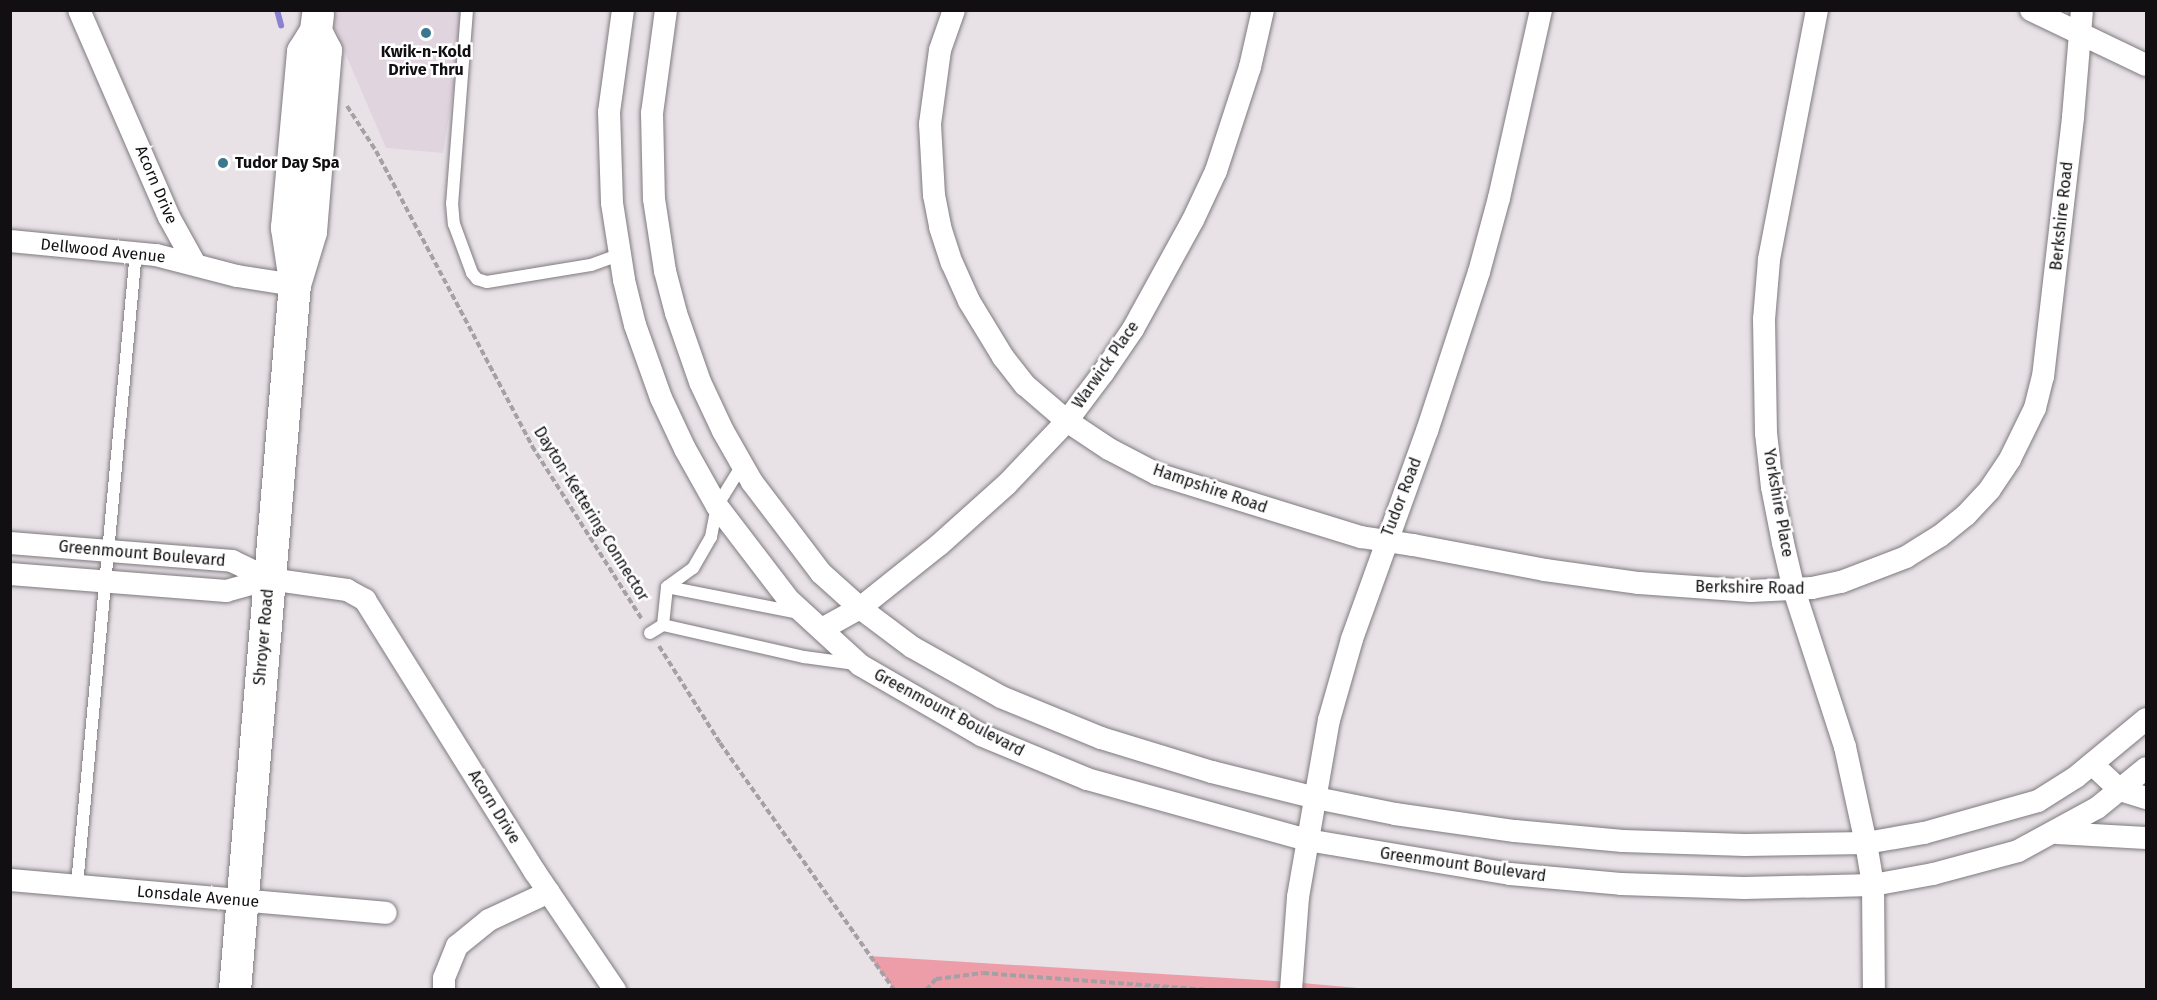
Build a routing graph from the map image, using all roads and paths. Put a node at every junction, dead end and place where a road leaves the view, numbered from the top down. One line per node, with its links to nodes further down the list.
1 (79, 10): 17 (street, Acorn Drive)
2 (467, 10): 16 (lane)
3 (623, 10): 16 (street, Greenmount Boulevard)
4 (666, 10): 20 (street)
5 (954, 10): 19 (street, Hampshire Road)
6 (1263, 10): 19 (street, Warwick Place)
7 (1541, 10): 22 (street, Tudor Road)
8 (1817, 10): 29 (street, Yorkshire Place)
9 (2031, 10): 11 (street)
10 (317, 21): 18 (main road, Shroyer Road)
11 (2081, 22): 12 (street); 29 (street, Berkshire Road)
12 (2146, 65)
13 (343, 98): 35 (path, Dayton-Kettering Connector)
14 (10, 241): 15 (street, Dellwood Avenue)
15 (136, 252): 17 (street, Dellwood Avenue); 24 (lane)
16 (619, 255): 21 (street, Greenmount Boulevard)
17 (195, 264): 18 (street)
18 (295, 285): 26 (main road, Shroyer Road)
19 (1067, 421): 22 (street, Hampshire Road); 30 (street, Warwick Place)
20 (741, 467): 21 (lane); 30 (street)
21 (717, 506): 28 (lane); 31 (street, Greenmount Boulevard)
22 (1386, 541): 29 (street, Berkshire Road); 41 (street, Tudor Road)
23 (10, 543): 24 (street, Greenmount Boulevard)
24 (107, 551): 26 (street, Greenmount Boulevard); 27 (lane)
25 (10, 574): 27 (street, Greenmount Boulevard)
26 (269, 579): 27 (street, Greenmount Boulevard); 32 (street, Greenmount Boulevard); 51 (main road, Shroyer Road)
27 (104, 582): 48 (lane)
28 (667, 587): 31 (lane); 33 (lane)
29 (1794, 590): 46 (street, Yorkshire Place)
30 (860, 608): 34 (street, Warwick Place); 41 (street)
31 (804, 614): 34 (street, Greenmount Boulevard)
32 (380, 620): 50 (street, Acorn Drive)
33 (663, 625): 35 (lane); 36 (lane)
34 (822, 629): 36 (street, Greenmount Boulevard)
35 (650, 633): 56 (path, Dayton-Kettering Connector)
36 (860, 665): 45 (street, Greenmount Boulevard)
37 (2146, 719): 38 (street)
38 (2092, 764): 40 (street); 46 (street)
39 (2146, 768): 40 (street, Greenmount Boulevard)
40 (2120, 790): 42 (street); 43 (street, Greenmount Boulevard)
41 (1316, 798): 45 (street, Tudor Road); 46 (street)
42 (2146, 798)
43 (2056, 832): 44 (street); 49 (street, Greenmount Boulevard)
44 (2146, 838)
45 (1307, 840): 49 (street, Greenmount Boulevard); 59 (street, Tudor Road)
46 (1866, 843): 49 (street, Yorkshire Place)
47 (10, 880): 48 (street, Lonsdale Avenue)
48 (77, 885): 51 (street, Lonsdale Avenue)
49 (1873, 885): 60 (street, Yorkshire Place)
50 (549, 892): 54 (street); 55 (street, Acorn Drive)
51 (242, 901): 52 (street, Lonsdale Avenue); 53 (main road, Shroyer Road)
52 (386, 913)
53 (235, 990)
54 (444, 990)
55 (615, 990)
56 (894, 990)
57 (926, 990): 58 (path)
58 (1210, 990)
59 (1291, 990)
60 (1874, 990)

